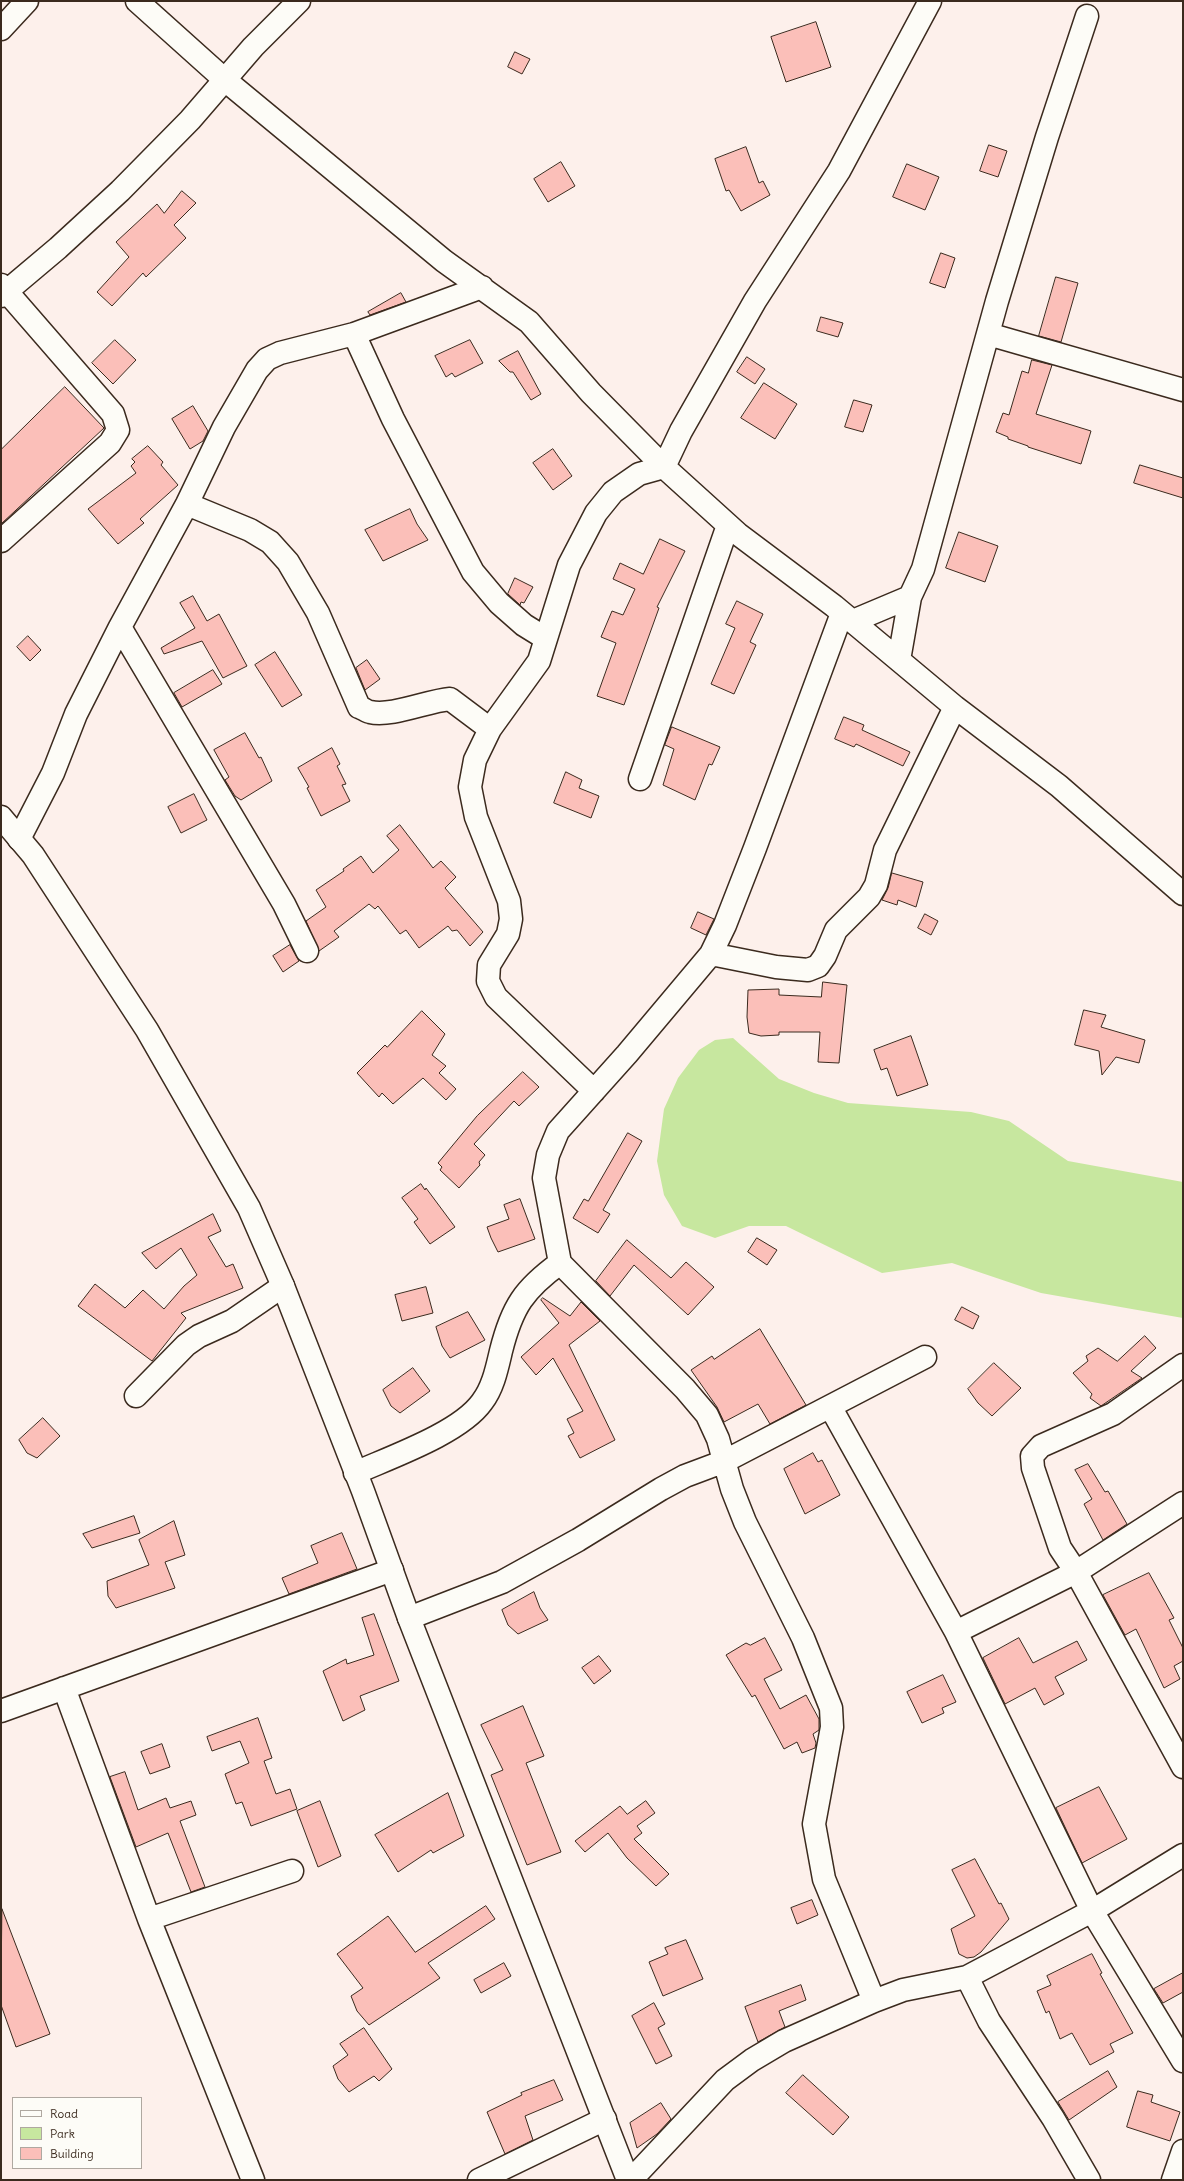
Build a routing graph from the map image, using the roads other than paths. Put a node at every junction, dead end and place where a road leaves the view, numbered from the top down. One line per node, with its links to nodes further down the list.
1 (28, 1): 6 (main road)
2 (137, 1): 7 (main road)
3 (300, 1): 7 (main road)
4 (930, 1): 13 (main road)
5 (1087, 16): 11 (main road)
6 (1, 29)
7 (225, 80): 8 (main road); 9 (main road)
8 (482, 288): 10 (main road); 13 (main road)
9 (3, 291): 16 (main road)
10 (354, 334): 14 (main road); 20 (main road)
11 (988, 334): 12 (main road); 17 (main road)
12 (1183, 390)
13 (664, 467): 15 (main road); 20 (main road)
14 (186, 504): 19 (main road); 23 (main road)
15 (728, 525): 18 (main road); 24 (main road)
16 (1, 541)
17 (910, 597): 18 (main road); 21 (main road)
18 (847, 617): 21 (main road); 29 (main road)
19 (120, 627): 26 (main road); 28 (main road)
20 (545, 638): 23 (main road)
21 (899, 660): 22 (main road)
22 (955, 707): 27 (main road); 29 (main road)
23 (490, 729): 30 (main road)
24 (640, 780)
25 (1, 817): 26 (main road)
26 (19, 839): 32 (main road)
27 (1183, 894)
28 (307, 951)
29 (711, 954): 30 (main road)
30 (594, 1091): 31 (main road)
31 (560, 1263): 37 (main road); 38 (main road)
32 (283, 1286): 35 (main road); 38 (main road)
33 (925, 1357): 36 (main road)
34 (1183, 1365): 41 (main road)
35 (136, 1396)
36 (831, 1408): 37 (main road); 43 (main road)
37 (725, 1461): 42 (main road); 52 (main road)
38 (355, 1473): 40 (main road)
39 (1183, 1503): 41 (main road)
40 (392, 1570): 42 (main road); 44 (main road)
41 (1076, 1572): 43 (main road); 46 (main road)
42 (409, 1618): 54 (main road)
43 (956, 1632): 49 (main road)
44 (64, 1688): 45 (main road); 50 (main road)
45 (1, 1711)
46 (1183, 1767)
47 (1183, 1855): 49 (main road)
48 (292, 1871): 50 (main road)
49 (1092, 1912): 51 (main road); 53 (main road)
50 (149, 1919): 56 (main road)
51 (967, 1977): 52 (main road); 60 (main road)
52 (874, 2001): 59 (main road)
53 (1183, 2061)
54 (605, 2119): 57 (main road); 58 (main road)
55 (1183, 2151): 61 (main road)
56 (254, 2180)
57 (479, 2180)
58 (628, 2180)
59 (631, 2180)
60 (1089, 2180)
61 (1173, 2180)

